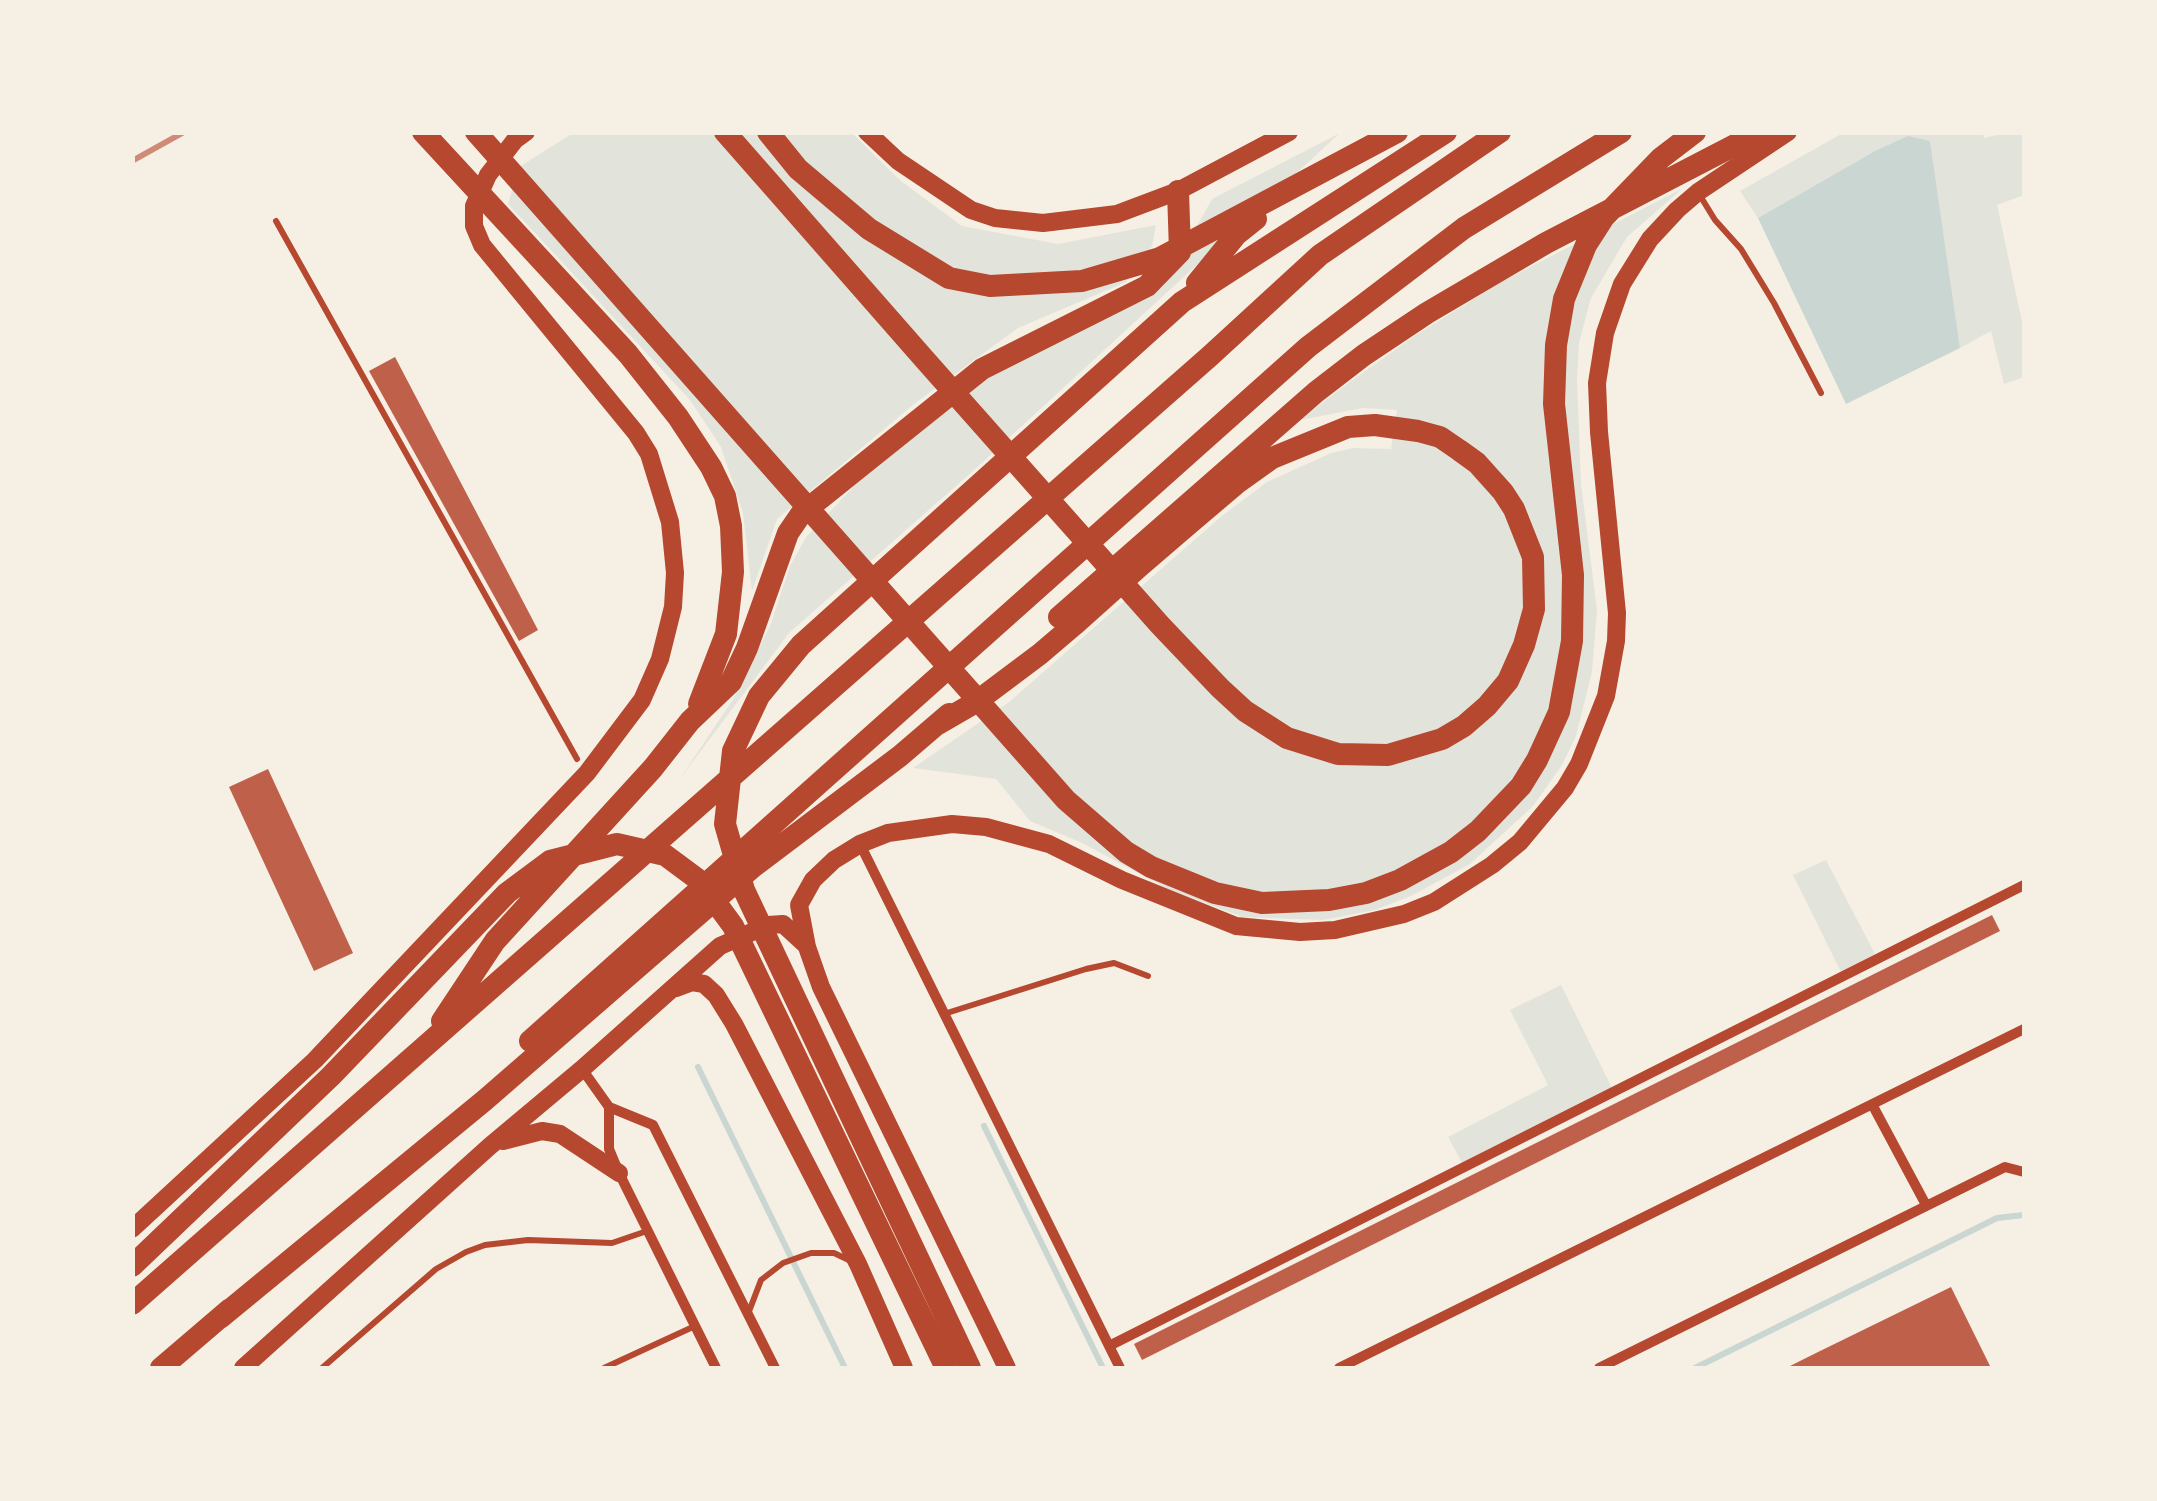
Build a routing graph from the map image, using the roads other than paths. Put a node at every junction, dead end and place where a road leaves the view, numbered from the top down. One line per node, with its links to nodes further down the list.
1 (422, 132): 21 (highway)
2 (476, 132): 13 (highway)
3 (526, 132): 39 (main road)
4 (724, 132): 22 (highway)
5 (768, 132): 9 (highway)
6 (867, 132): 16 (main road)
7 (1289, 132): 16 (main road)
8 (1368, 132): 19 (highway)
9 (1397, 132)
10 (1446, 132): 19 (highway)
11 (1500, 132): 31 (highway)
12 (1621, 132): 45 (highway)
13 (1695, 132)
14 (1760, 132): 22 (highway)
15 (1788, 132): 17 (main road)
16 (1178, 190): 21 (highway)
17 (1698, 192): 20 (lane); 24 (main road)
18 (276, 221): 23 (lane)
19 (1182, 302): 56 (highway)
20 (1821, 393)
21 (690, 721): 31 (highway)
22 (938, 724): 45 (highway)
23 (577, 759)
24 (860, 844): 26 (main road); 29 (street)
25 (2024, 885): 47 (street)
26 (807, 946): 28 (main road); 57 (main road)
27 (1148, 976): 29 (lane)
28 (663, 994): 32 (main road); 41 (main road)
29 (947, 1014): 47 (street)
30 (2024, 1029): 33 (street)
31 (424, 1049): 43 (highway)
32 (582, 1070): 34 (street); 35 (main road)
33 (1874, 1106): 38 (street); 59 (street)
34 (609, 1107): 37 (street); 44 (street)
35 (490, 1146): 37 (main road); 49 (main road)
36 (2024, 1172): 38 (street)
37 (619, 1173): 40 (street)
38 (1926, 1205): 60 (street)
39 (132, 1229)
40 (646, 1231): 46 (street); 50 (lane)
41 (858, 1264): 44 (lane); 54 (main road)
42 (132, 1266): 55 (highway)
43 (132, 1304)
44 (748, 1314): 53 (street)
45 (212, 1325): 48 (highway)
46 (695, 1326): 51 (lane); 52 (street)
47 (1108, 1346): 58 (street)
48 (161, 1368)
49 (242, 1368)
50 (322, 1368)
51 (604, 1368)
52 (716, 1368)
53 (775, 1368)
54 (904, 1368)
55 (946, 1368)
56 (970, 1368)
57 (1007, 1368)
58 (1120, 1368)
59 (1339, 1368)
60 (1599, 1368)

